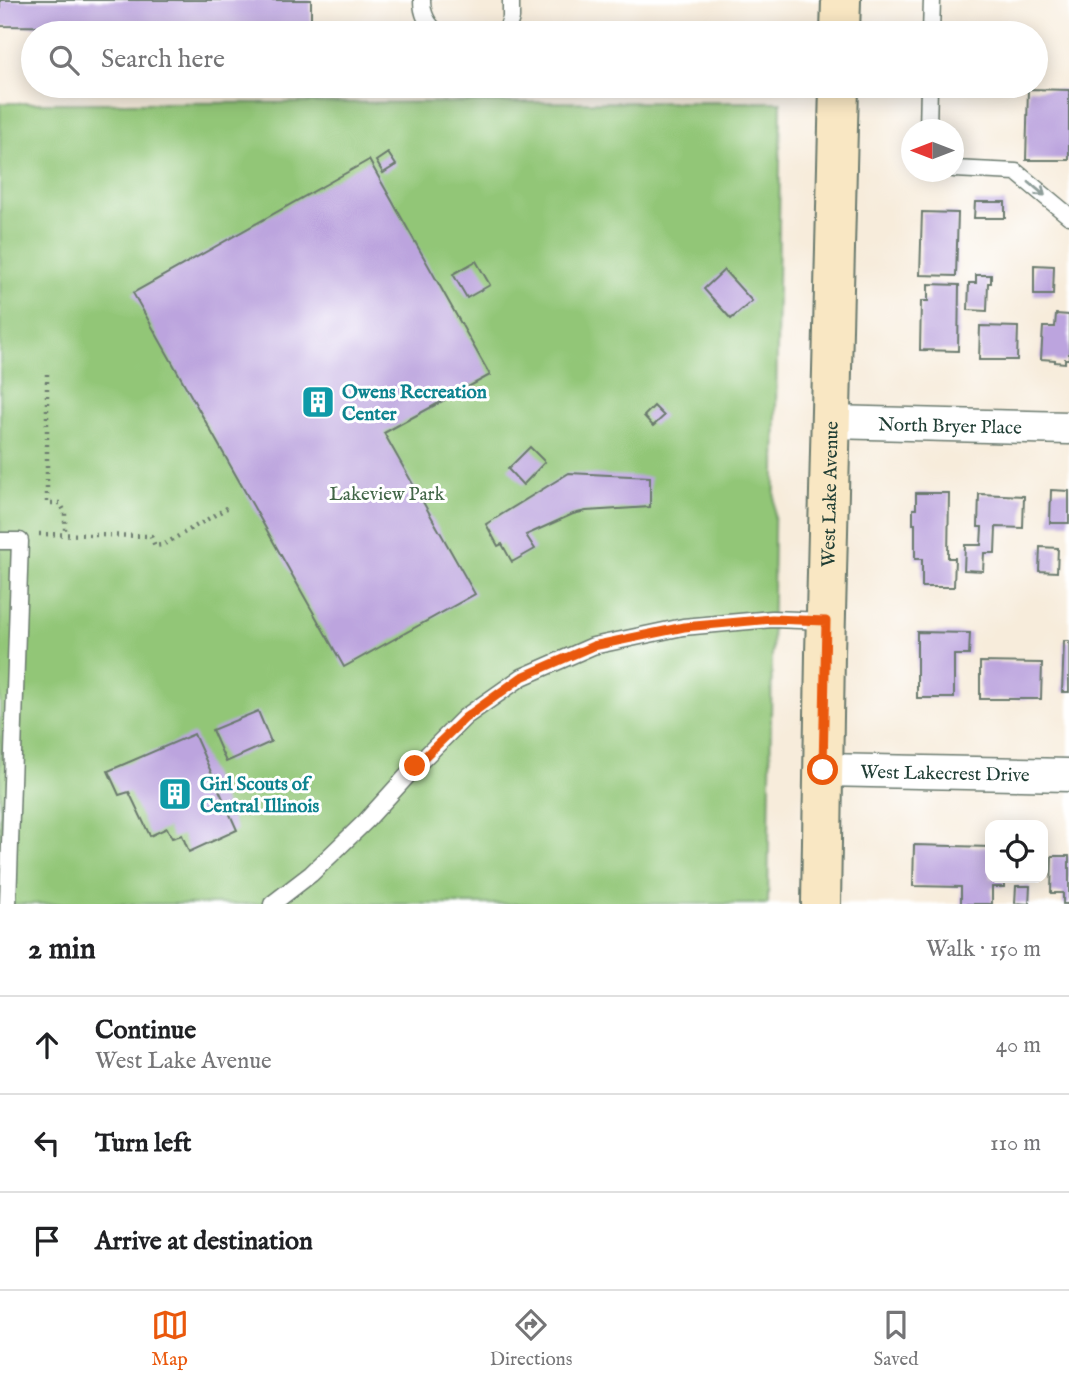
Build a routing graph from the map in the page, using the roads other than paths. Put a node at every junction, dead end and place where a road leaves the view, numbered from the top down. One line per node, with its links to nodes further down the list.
1 (422, 0): 4 (lane)
2 (511, 0): 5 (lane)
3 (932, 0): 6 (lane)
4 (427, 21)
5 (510, 21)
6 (931, 21)
7 (839, 98): 12 (main road, West Lake Avenue)
8 (929, 98): 9 (lane)
9 (928, 119)
10 (964, 169): 11 (lane, one-way to 11)
11 (1069, 216)
12 (831, 422): 13 (street, North Bryer Place); 15 (main road, West Lake Avenue)
13 (1069, 428)
14 (0, 541): 18 (lane)
15 (826, 621): 16 (main road, West Lake Avenue); 19 (lane)
16 (823, 770): 17 (street, West Lakecrest Drive); 20 (main road, West Lake Avenue)
17 (1069, 775)
18 (8, 904)
19 (272, 904)
20 (821, 904)

